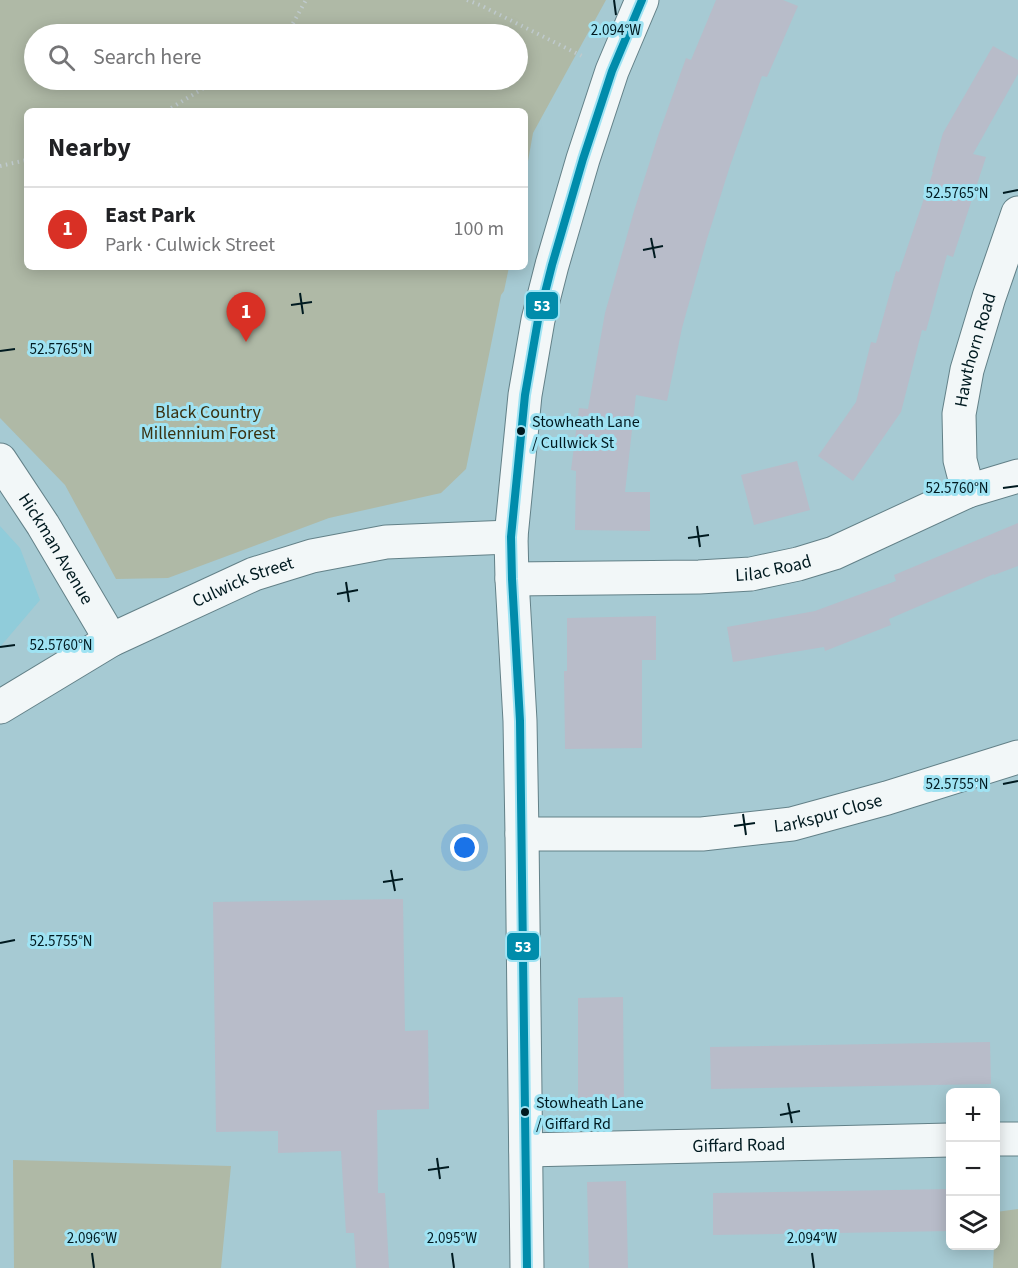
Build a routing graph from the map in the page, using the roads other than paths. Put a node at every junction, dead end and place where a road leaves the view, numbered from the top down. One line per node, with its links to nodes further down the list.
1 (642, 0): 6 (street)
2 (1018, 213): 5 (street, Hawthorn Road)
3 (0, 460): 8 (street, Hickman Avenue)
4 (1018, 476): 5 (street, Lilac Road)
5 (968, 491): 7 (street, Lilac Road)
6 (511, 537): 7 (street); 8 (street, Culwick Street)
7 (512, 579): 11 (street)
8 (111, 640): 9 (street, Culwick Street)
9 (0, 707)
10 (1018, 757): 11 (street, Larkspur Close)
11 (522, 834): 15 (street)
12 (1000, 1139): 13 (street)
13 (1018, 1139)
14 (946, 1140): 15 (street, Giffard Road)
15 (526, 1150): 16 (street)
16 (527, 1268)

